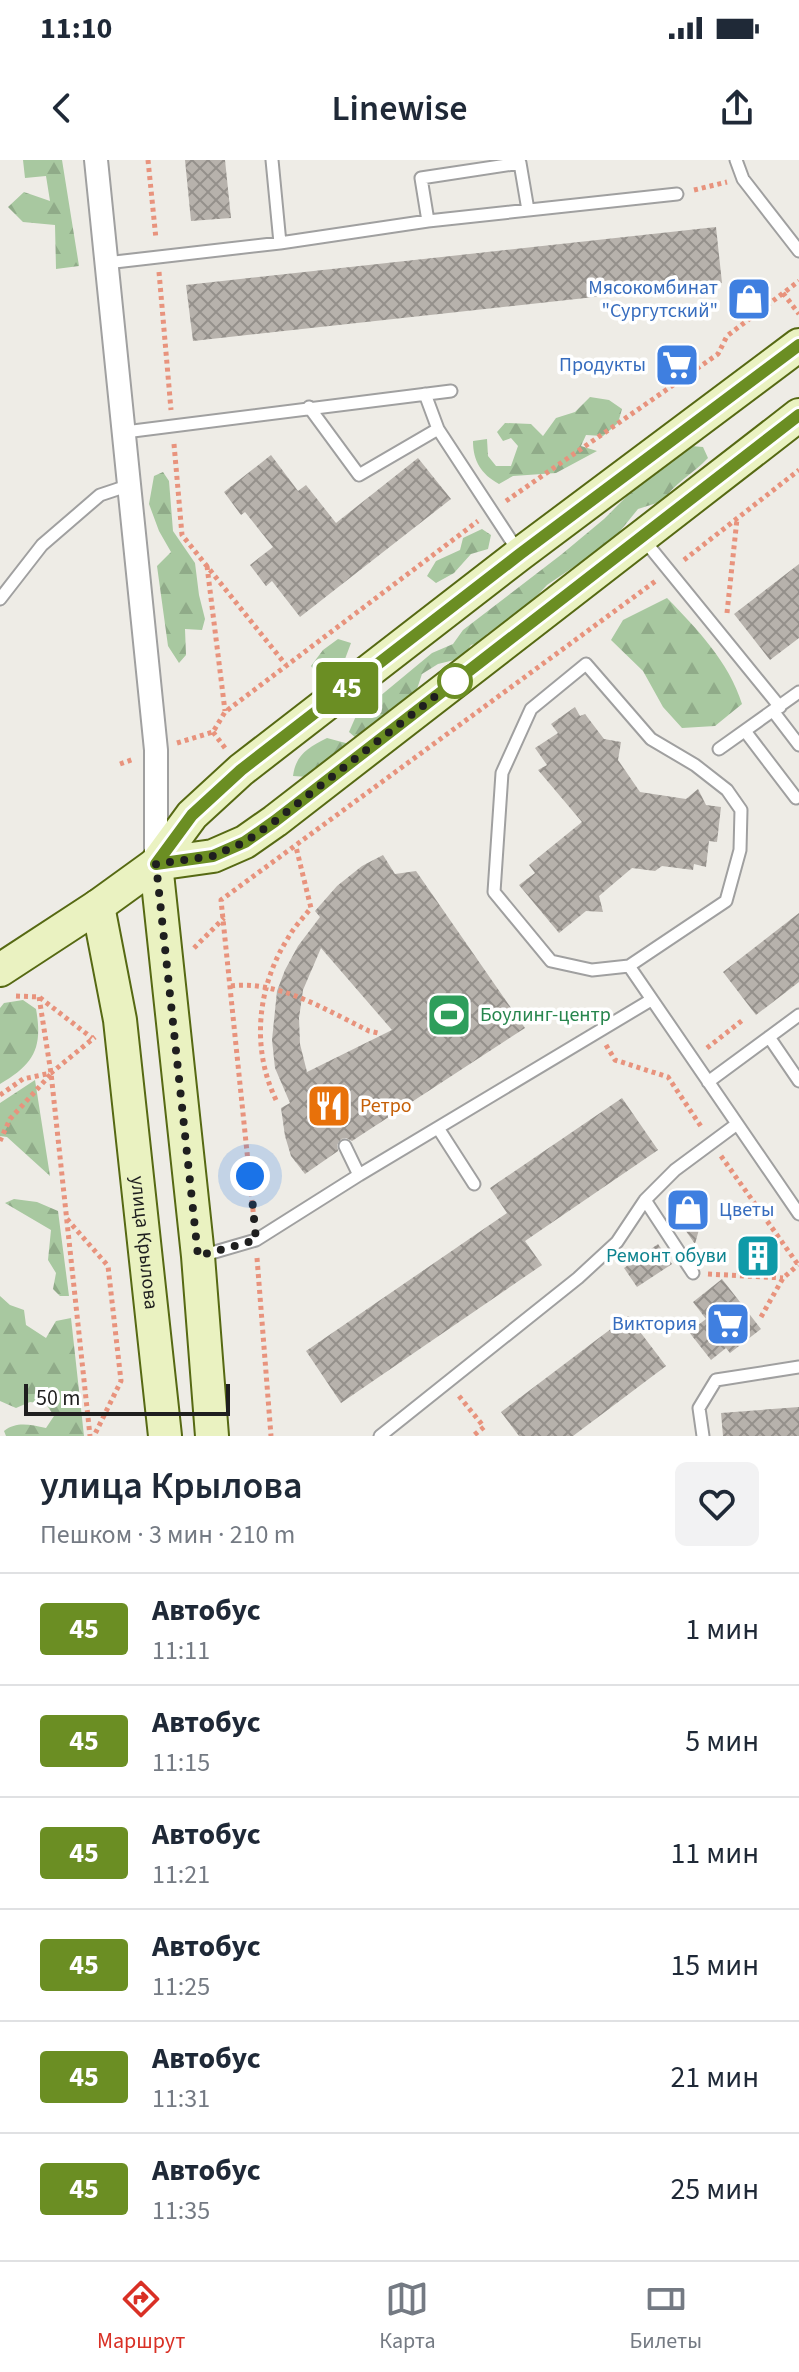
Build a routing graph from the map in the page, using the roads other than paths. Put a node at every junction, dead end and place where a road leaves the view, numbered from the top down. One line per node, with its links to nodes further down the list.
1 (96, 160): 9 (street)
2 (272, 160): 7 (lane)
3 (736, 160): 8 (lane)
4 (677, 194): 5 (lane)
5 (528, 210): 6 (lane); 6 (lane)
6 (428, 221): 7 (lane)
7 (280, 243): 9 (lane)
8 (799, 251)
9 (106, 263): 16 (street)
10 (799, 345): 19 (main road)
11 (451, 391): 12 (lane)
12 (425, 394): 13 (lane); 15 (lane)
13 (309, 407): 15 (lane); 16 (lane)
14 (799, 415): 18 (main road)
15 (438, 429): 19 (lane)
16 (125, 432): 17 (street)
17 (130, 485): 20 (lane); 27 (street)
18 (641, 537): 22 (lane); 27 (main road)
19 (520, 554): 27 (main road)
20 (0, 599)
21 (799, 692): 22 (lane)
22 (777, 709): 23 (lane); 24 (lane)
23 (745, 731): 25 (lane); 26 (lane)
24 (799, 745)
25 (719, 749)
26 (796, 798)
27 (156, 864): 28 (main road); 43 (main road)
28 (98, 906): 30 (main road); 46 (main road, улица Крылова)
29 (629, 966): 29 (lane); 31 (lane)
30 (4, 983)
31 (651, 1000): 35 (lane); 37 (lane)
32 (799, 1015): 33 (lane)
33 (769, 1037): 34 (lane); 35 (lane)
34 (799, 1081)
35 (708, 1082): 36 (lane)
36 (737, 1124): 41 (lane); 42 (lane)
37 (438, 1128): 39 (lane); 40 (lane)
38 (345, 1146): 39 (lane)
39 (359, 1175): 43 (lane)
40 (474, 1184)
41 (645, 1200): 44 (lane); 48 (lane)
42 (799, 1214)
43 (198, 1256): 47 (main road)
44 (693, 1273)
45 (799, 1367): 49 (lane)
46 (165, 1436)
47 (212, 1436)
48 (380, 1436)
49 (703, 1436)

